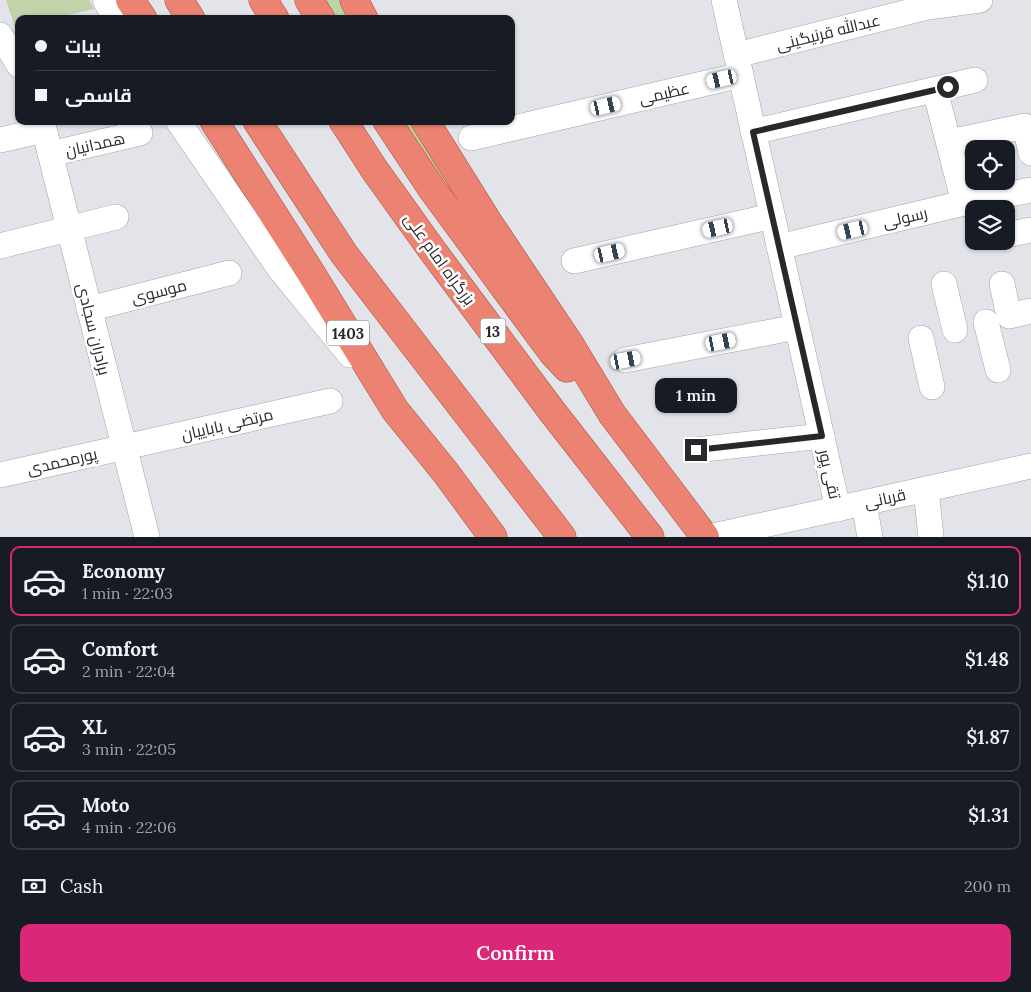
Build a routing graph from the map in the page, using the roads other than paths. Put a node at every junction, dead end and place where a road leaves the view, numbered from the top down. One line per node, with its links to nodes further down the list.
1 (105, 0): 9 (street)
2 (130, 0): 10 (highway)
3 (179, 0): 11 (highway)
4 (263, 0): 12 (highway)
5 (309, 0): 13 (highway)
6 (354, 0): 14 (highway)
7 (724, 0): 17 (street, تقی پور)
8 (980, 0): 17 (street, عبدالله قرنیگینی)
9 (114, 15)
10 (140, 15)
11 (188, 15)
12 (272, 15)
13 (318, 15)
14 (362, 15)
15 (0, 35): 16 (street)
16 (15, 59)
17 (739, 65): 27 (street, تقی پور); 29 (street, عظیمی)
18 (974, 80): 19 (street)
19 (935, 90): 27 (street); 31 (street)
20 (181, 125): 56 (street)
21 (217, 125): 56 (highway, 1403)
22 (260, 125): 68 (highway)
23 (346, 125): 69 (highway, بزرگراه امام علی / 13)
24 (390, 125): 57 (highway)
25 (427, 125): 57 (highway)
26 (43, 126): 30 (street); 33 (street, برادران سجادی)
27 (753, 132): 36 (street, تقی پور)
28 (140, 133): 33 (street, همدانیان)
29 (471, 138)
30 (0, 140)
31 (949, 142): 32 (street); 35 (street)
32 (1031, 153)
33 (50, 154): 38 (street, برادران سجادی)
34 (1031, 190): 35 (street, رسولی)
35 (964, 203): 42 (street, رسولی)
36 (772, 216): 42 (street, تقی پور); 43 (street)
37 (116, 217): 38 (street)
38 (69, 230): 41 (street); 47 (street, برادران سجادی)
39 (1031, 230): 40 (street)
40 (1015, 233)
41 (0, 246)
42 (779, 247): 49 (street, تقی پور)
43 (574, 261)
44 (229, 274): 47 (street, موسوی)
45 (944, 284): 50 (street)
46 (1002, 284): 48 (street)
47 (89, 309): 59 (street, برادران سجادی)
48 (1009, 316): 53 (street)
49 (797, 327): 52 (street); 58 (street, تقی پور)
50 (955, 330)
51 (922, 338): 54 (street)
52 (626, 360)
53 (998, 370)
54 (932, 387)
55 (330, 401): 59 (street, مرتضی باباییان)
56 (395, 410): 67 (highway, 1403)
57 (612, 414): 70 (highway)
58 (822, 436): 60 (street); 65 (street, تقی پور)
59 (124, 447): 62 (street, پورمحمدی); 66 (street, برادران سجادی)
60 (696, 450)
61 (1029, 474): 63 (street, قربانی)
62 (0, 475)
63 (926, 489): 64 (street, قربانی); 73 (street)
64 (864, 503): 65 (street, قربانی); 72 (street)
65 (838, 509): 71 (street, قربانی)
66 (147, 537)
67 (494, 537)
68 (562, 537)
69 (650, 537)
70 (705, 537)
71 (709, 537)
72 (870, 537)
73 (931, 537)

